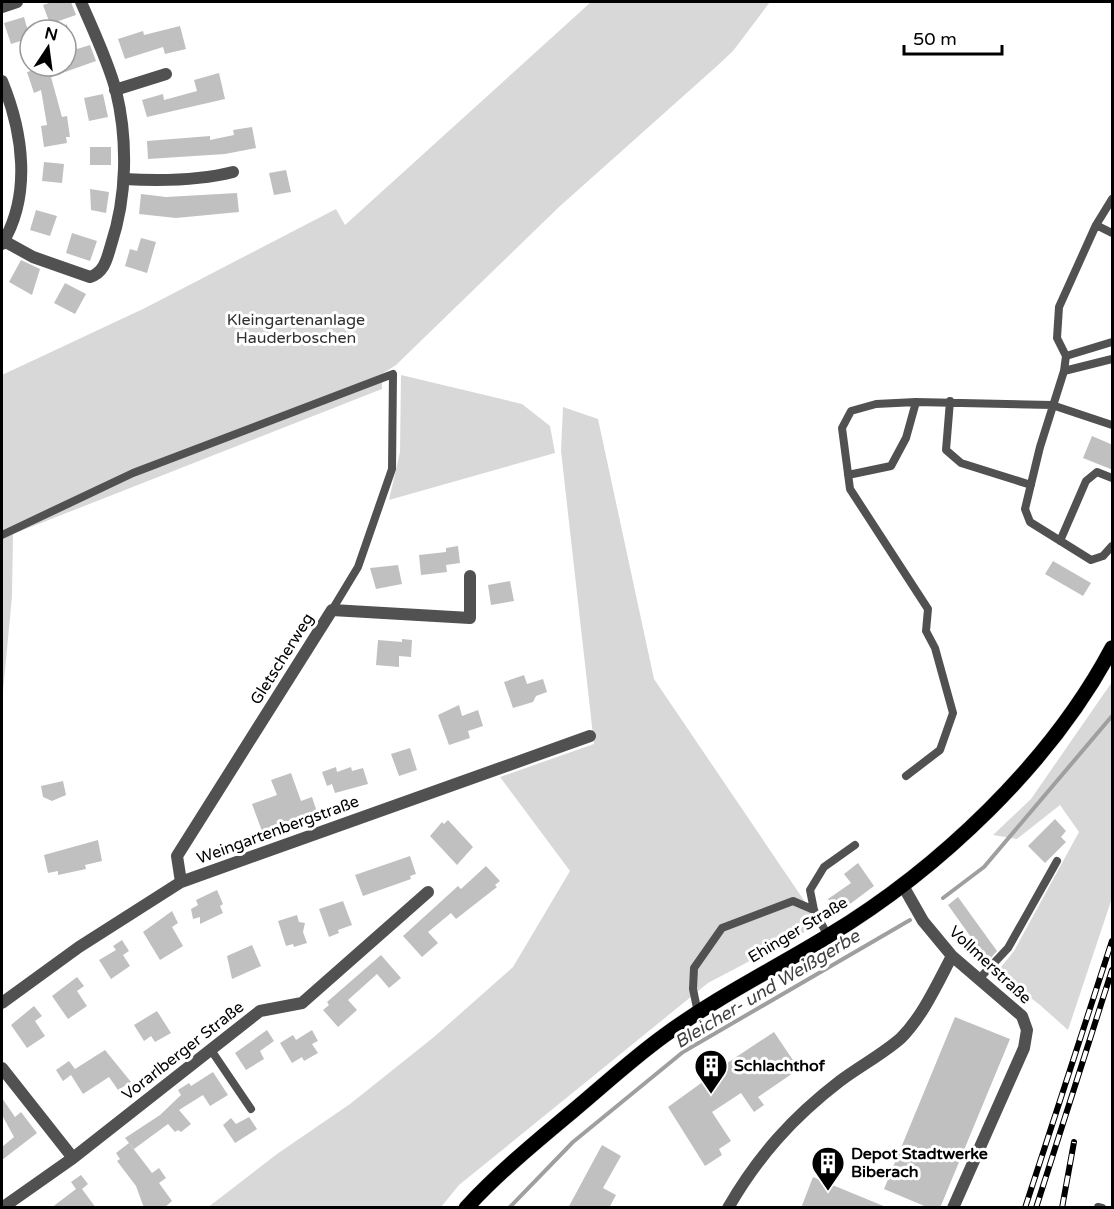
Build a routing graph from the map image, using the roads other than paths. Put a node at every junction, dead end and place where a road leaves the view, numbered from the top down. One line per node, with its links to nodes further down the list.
1 (17, 2): 3 (street)
2 (81, 2): 6 (street)
3 (2, 7)
4 (166, 74): 6 (street)
5 (2, 81): 12 (street)
6 (115, 90): 8 (street)
7 (233, 172): 8 (street)
8 (124, 179): 12 (street)
9 (1113, 199): 10 (lane)
10 (1096, 225): 11 (lane); 14 (lane)
11 (1113, 233)
12 (3, 243)
13 (1113, 342): 14 (lane)
14 (1066, 356): 16 (lane)
15 (1113, 359): 16 (lane)
16 (1064, 371): 19 (lane)
17 (916, 402): 18 (lane); 21 (lane); 21 (lane)
18 (950, 402): 19 (lane); 23 (lane)
19 (1052, 405): 20 (lane); 23 (lane)
20 (1113, 425)
21 (848, 475): 31 (lane)
22 (1113, 478): 25 (lane)
23 (1031, 485): 25 (lane)
24 (2, 535): 28 (lane)
25 (1060, 541): 26 (lane)
26 (1113, 546)
27 (470, 576): 28 (street, Gletscherweg)
28 (332, 610): 34 (street, Gletscherweg)
29 (1113, 648): 35 (main road, Ehinger Straße)
30 (590, 736): 34 (street, Weingartenbergstraße)
31 (906, 776)
32 (855, 845): 37 (lane)
33 (1057, 861): 40 (lane)
34 (181, 882): 41 (street, Weingartenbergstraße)
35 (902, 884): 38 (main road, Ehinger Straße); 39 (street, Vollmerstraße)
36 (428, 892): 43 (street, Vorarlberger Straße)
37 (814, 910): 38 (lane); 42 (lane)
38 (824, 929): 42 (main road, Ehinger Straße)
39 (952, 956): 40 (street, Vollmerstraße); 49 (street)
40 (978, 980): 50 (street, Vollmerstraße)
41 (2, 1003)
42 (698, 1013): 48 (main road, Ehinger Straße)
43 (211, 1050): 45 (lane); 46 (street, Vorarlberger Straße)
44 (2, 1068): 46 (street)
45 (251, 1109)
46 (73, 1158): 47 (street, Vorarlberger Straße)
47 (2, 1208)
48 (466, 1208)
49 (728, 1208)
50 (953, 1208)

